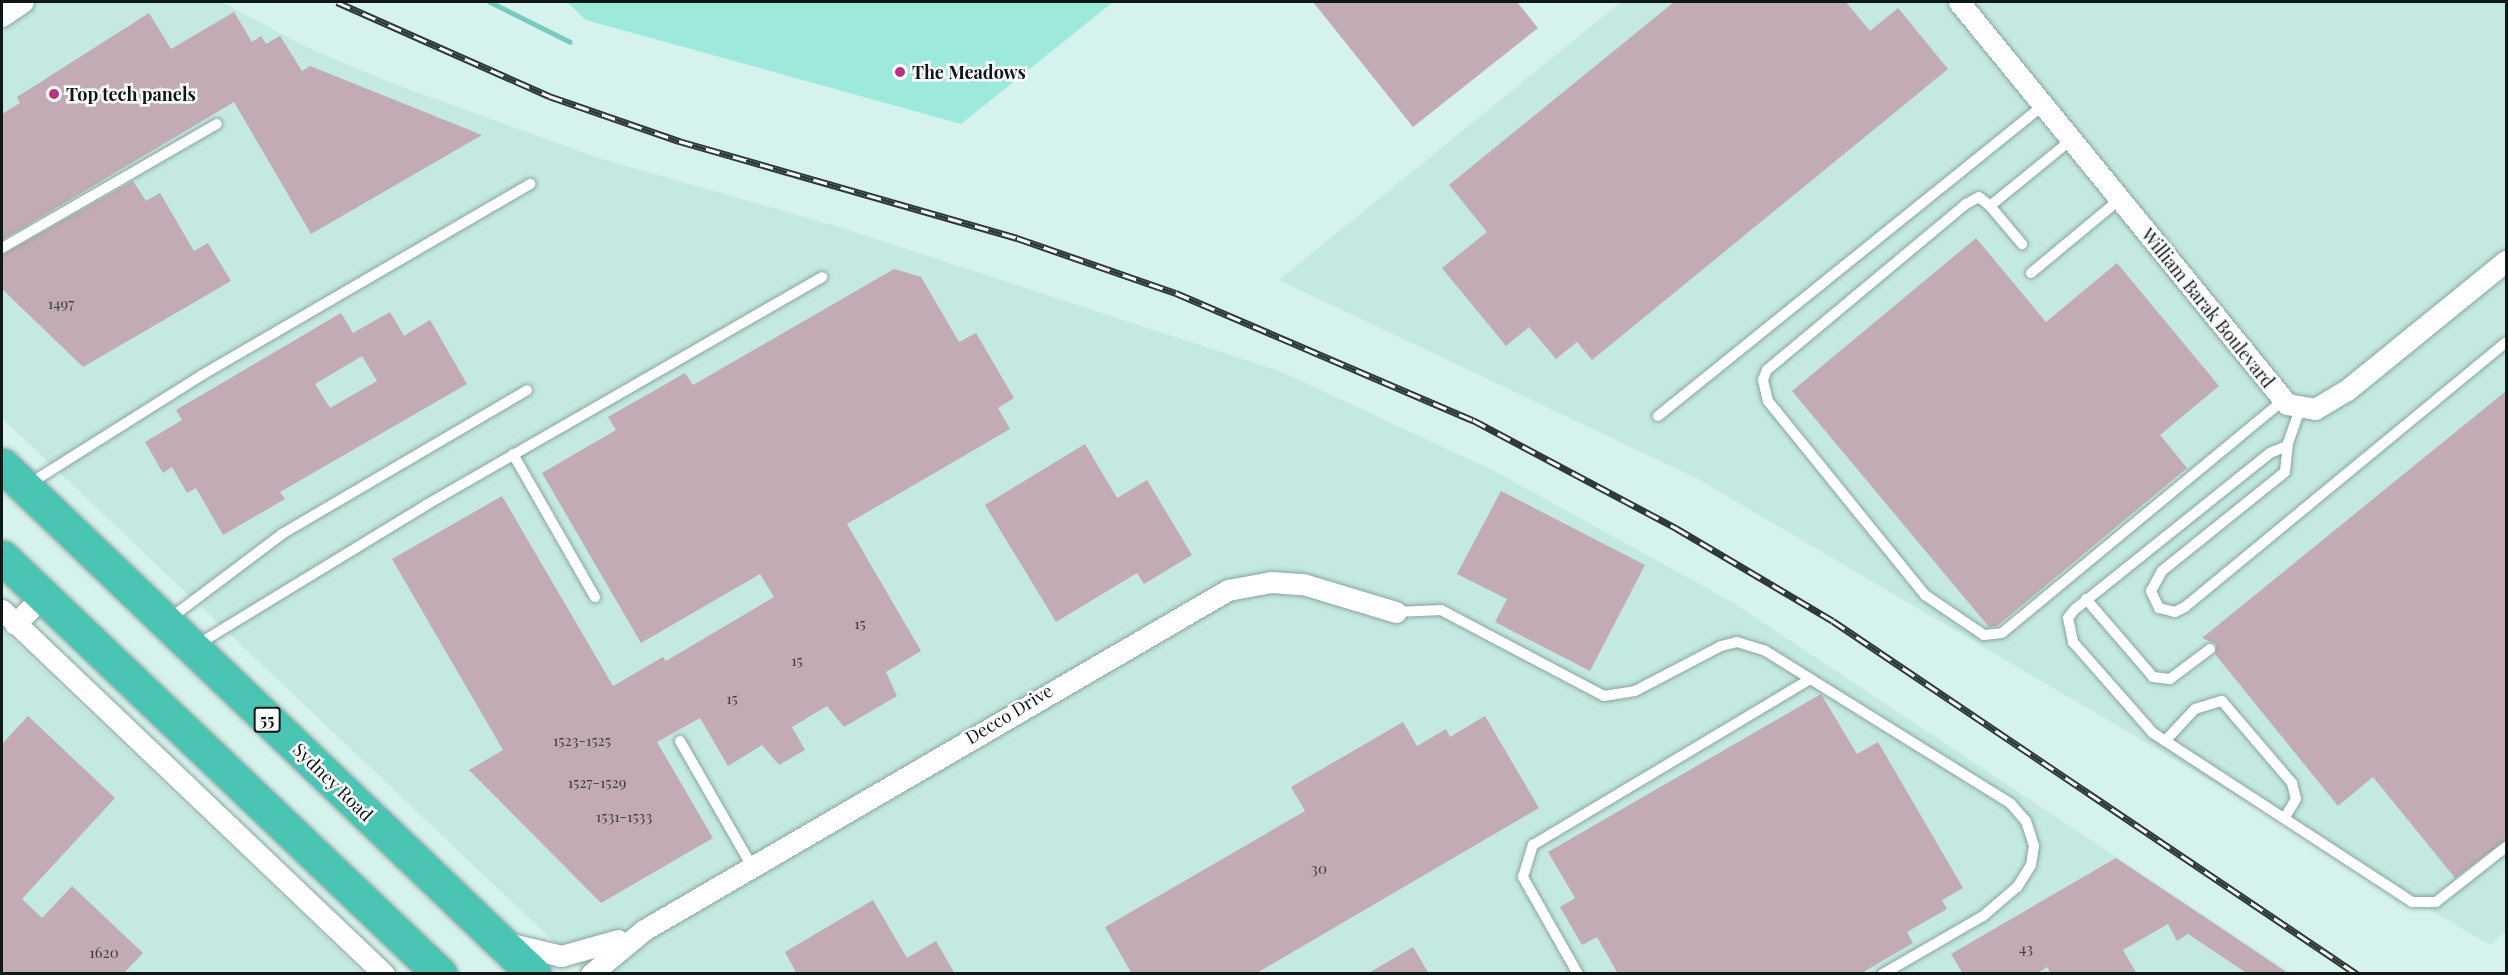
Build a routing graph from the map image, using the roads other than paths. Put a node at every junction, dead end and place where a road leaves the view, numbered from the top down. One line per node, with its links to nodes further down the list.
1 (23, 2): 3 (street)
2 (1959, 2): 4 (street, William Barak Boulevard)
3 (2, 16)
4 (2043, 105): 6 (street, William Barak Boulevard); 18 (lane)
5 (217, 124): 11 (lane)
6 (2072, 140): 8 (street, William Barak Boulevard); 9 (lane)
7 (530, 184): 22 (lane)
8 (2120, 199): 13 (lane); 17 (street, William Barak Boulevard)
9 (1990, 207): 10 (lane); 17 (lane)
10 (2022, 244)
11 (2, 248)
12 (2506, 261): 17 (street)
13 (2031, 273)
14 (822, 277): 20 (lane)
15 (2506, 342): 19 (lane)
16 (527, 390): 29 (lane)
17 (2293, 403): 19 (lane)
18 (1658, 416)
19 (2288, 443): 26 (lane)
20 (513, 454): 25 (lane); 30 (lane)
21 (2, 465): 22 (highway, Sydney Road / 55)
22 (25, 488): 29 (highway, Sydney Road / 55)
23 (2, 557): 24 (highway)
24 (43, 596): 28 (street); 41 (highway)
25 (596, 597)
26 (2086, 600): 31 (lane); 34 (lane)
27 (1395, 612): 32 (lane); 37 (street, Decco Drive)
28 (8, 617): 40 (street)
29 (166, 622): 30 (highway, Sydney Road / 55)
30 (193, 649): 39 (highway, Sydney Road / 55)
31 (2210, 649)
32 (1810, 679): 44 (lane); 45 (lane)
33 (680, 741): 37 (lane)
34 (2165, 741): 35 (lane); 35 (lane)
35 (2285, 817): 36 (lane)
36 (2506, 847)
37 (752, 866): 38 (street, Decco Drive)
38 (644, 930): 39 (street, Decco Drive); 43 (street, Decco Drive)
39 (498, 939): 42 (highway, Sydney Road / 55)
40 (384, 974)
41 (440, 974)
42 (534, 974)
43 (591, 974)
44 (1578, 974)
45 (1883, 974)

